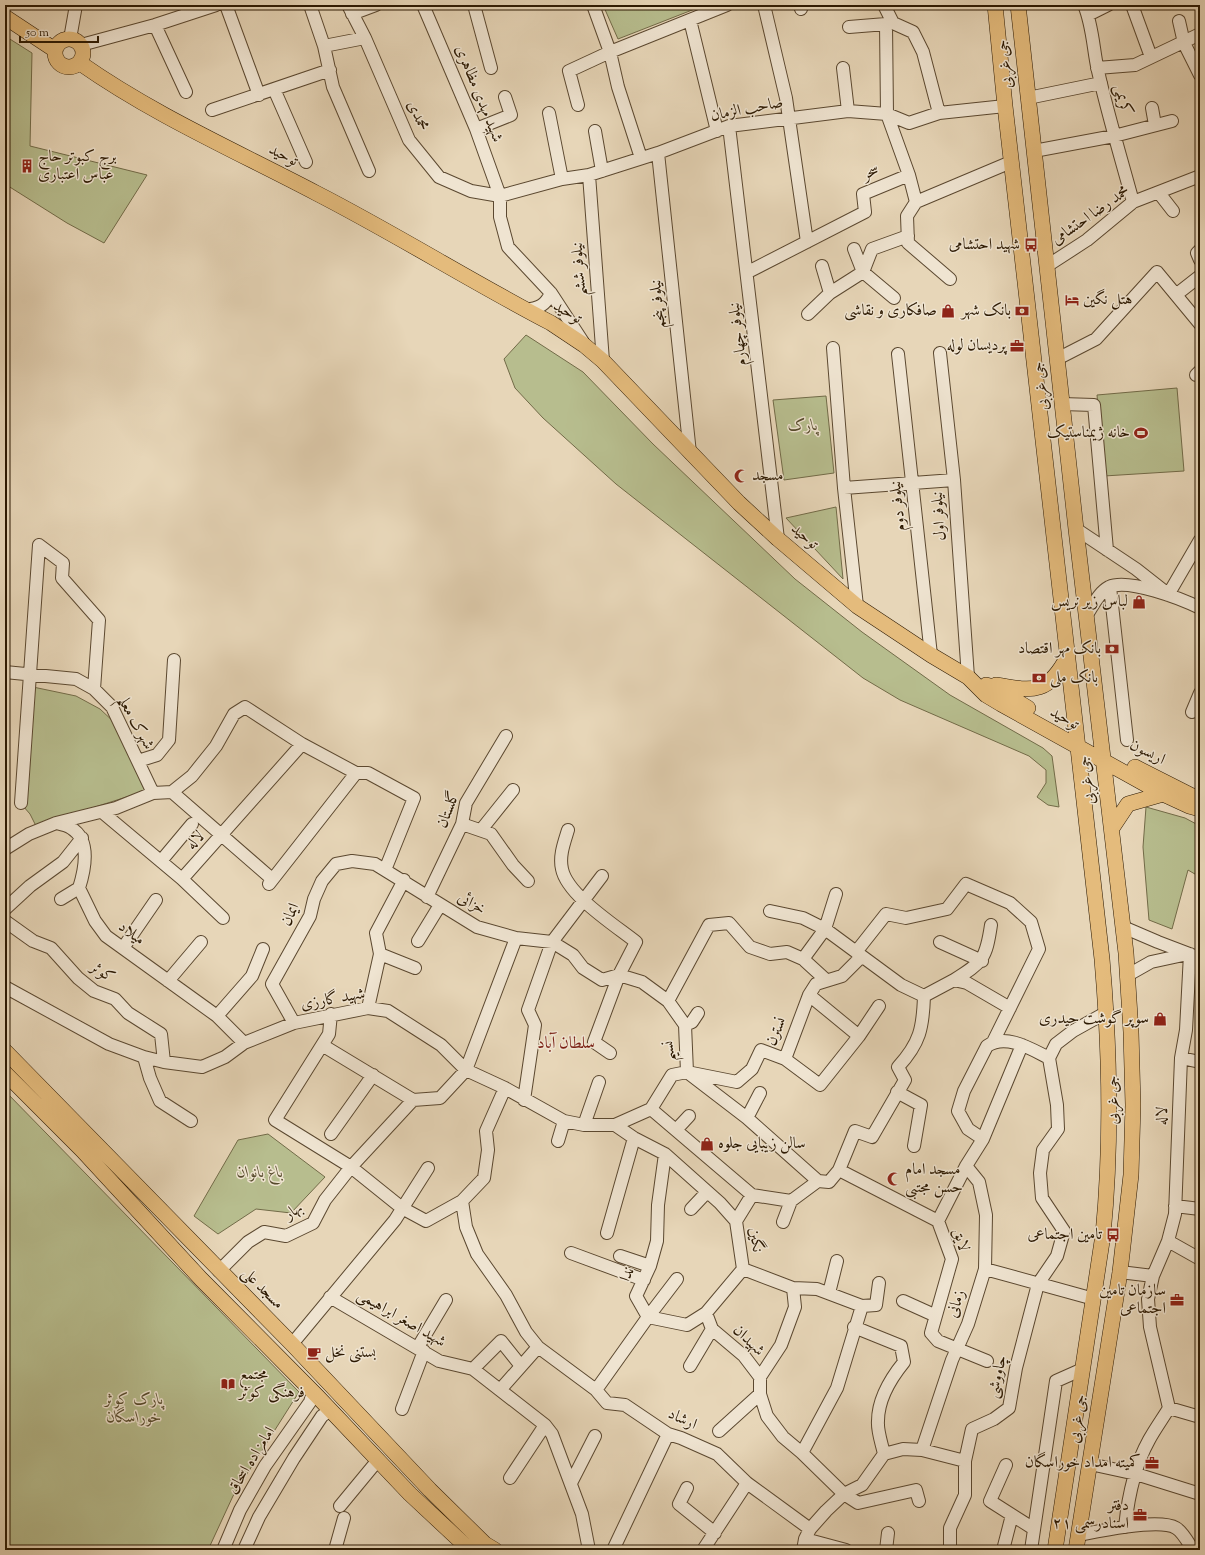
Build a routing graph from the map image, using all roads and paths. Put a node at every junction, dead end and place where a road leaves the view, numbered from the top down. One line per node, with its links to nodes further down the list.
1 (76, 5): 26 (street)
2 (216, 5): 22 (street)
3 (226, 5): 41 (street)
4 (310, 5): 28 (street)
5 (376, 5): 16 (street)
6 (423, 5): 56 (street, شهید مهدی مظاهری)
7 (474, 5): 33 (street)
8 (593, 5): 30 (street)
9 (764, 5): 52 (street)
10 (884, 5): 21 (street)
11 (995, 5): 45 (main road, جی غربی)
12 (1018, 5): 43 (main road, جی غربی)
13 (1108, 5): 17 (street)
14 (1132, 5): 31 (street)
15 (724, 6): 19 (street)
16 (350, 9): 25 (street, محمدی)
17 (1086, 10): 35 (street, کریمی)
18 (5, 17): 29 (main road)
19 (690, 20): 30 (street); 57 (street)
20 (1179, 21): 27 (street)
21 (889, 24): 23 (street); 50 (street); 51 (street)
22 (155, 25): 26 (street); 40 (street)
23 (849, 27)
24 (1200, 34): 27 (street)
25 (365, 38): 28 (street); 72 (street, محمدی)
26 (75, 42): 29 (main road); 32 (main road)
27 (1184, 43): 31 (street); 37 (street)
28 (324, 46): 36 (street)
29 (55, 50): 32 (main road)
30 (610, 52): 44 (street); 62 (street)
31 (1151, 57): 35 (street)
32 (80, 63): 91 (main road, توحید)
33 (491, 68)
34 (843, 68): 48 (street)
35 (1097, 68): 38 (street, کریمی)
36 (330, 70): 39 (street); 65 (street)
37 (1200, 75)
38 (1101, 83): 43 (street); 59 (street, کریمی)
39 (274, 89): 41 (street); 63 (street)
40 (186, 92)
41 (259, 95): 47 (street)
42 (505, 97): 56 (street)
43 (1028, 98): 60 (main road, جی غربی)
44 (578, 105)
45 (1005, 106): 50 (street, صاحب الزمان); 64 (main road, جی غربی)
46 (1152, 108): 54 (street)
47 (212, 110)
48 (848, 111): 51 (street, صاحب الزمان); 52 (street, صاحب الزمان)
49 (549, 113): 70 (street)
50 (939, 113): 51 (street, صاحب الزمان)
51 (887, 114): 68 (street)
52 (790, 118): 55 (street, صاحب الزمان); 77 (street)
53 (1172, 121): 54 (street)
54 (1155, 125): 59 (street)
55 (729, 126): 57 (street, صاحب الزمان); 83 (street, نیلوفر چهارم)
56 (476, 129): 72 (street, شهید مهدی مظاهری)
57 (717, 130): 61 (street, صاحب الزمان)
58 (595, 131): 66 (street)
59 (1114, 136): 60 (street); 74 (street, کریمی)
60 (1034, 151): 82 (main road, جی غربی)
61 (658, 153): 62 (street, صاحب الزمان); 101 (street, نیلوفر پنجم)
62 (641, 158): 66 (street, صاحب الزمان)
63 (306, 162)
64 (1011, 162): 73 (street); 115 (main road, جی غربی)
65 (369, 171)
66 (602, 171): 67 (street, صاحب الزمان)
67 (589, 175): 70 (street, صاحب الزمان); 99 (street, نیلوفر ششم)
68 (909, 175): 73 (street); 77 (street, سحر)
69 (1200, 176): 71 (street, محمد رضا احتشامی)
70 (562, 179): 72 (street, صاحب الزمان)
71 (1159, 193): 74 (street, محمد رضا احتشامی); 75 (street)
72 (500, 196): 87 (street, شهید مهدی مظاهری)
73 (916, 202): 76 (street)
74 (1133, 202): 82 (street, محمد رضا احتشامی)
75 (1173, 211)
76 (908, 236): 84 (street); 86 (street)
77 (807, 242): 83 (street, سحر)
78 (854, 249): 84 (street)
79 (1200, 250): 80 (street)
80 (1200, 260)
81 (822, 266): 88 (street)
82 (1047, 266): 98 (main road, جی غربی)
83 (748, 272): 106 (street, نیلوفر چهارم)
84 (863, 272): 88 (street); 90 (street)
85 (1200, 276): 89 (street)
86 (950, 279)
87 (551, 293): 91 (street); 94 (street, شهید مهدی مظاهری)
88 (830, 293): 92 (street)
89 (1177, 294): 93 (street); 98 (street)
90 (894, 298)
91 (525, 310): 94 (main road, توحید)
92 (808, 314)
93 (1200, 324)
94 (584, 345): 99 (main road, توحید)
95 (833, 348): 104 (street)
96 (898, 354): 103 (street, نیلوفر دوم)
97 (940, 354): 102 (street, نیلوفر اول)
98 (1057, 359): 100 (main road, جی غربی)
99 (603, 361): 101 (main road, توحید)
100 (1062, 404): 105 (main road, جی غربی); 108 (street)
101 (690, 452): 106 (main road, توحید)
102 (954, 480): 103 (street); 119 (street, نیلوفر اول)
103 (912, 482): 104 (street); 114 (street, نیلوفر دوم)
104 (844, 488): 111 (street)
105 (1076, 529): 108 (street); 113 (main road, جی غربی)
106 (778, 539): 111 (main road, توحید)
107 (1200, 540): 110 (street)
108 (1107, 550): 110 (street)
109 (1110, 587): 110 (street); 113 (street); 124 (street)
110 (1168, 595): 112 (street)
111 (857, 606): 114 (main road, توحید)
112 (1200, 608)
113 (1086, 616): 127 (main road, جی غربی)
114 (931, 655): 119 (main road, توحید)
115 (1068, 656): 119 (main road); 125 (main road, جی غربی)
116 (174, 660): 128 (street)
117 (5, 672): 118 (street, شهرک معلم)
118 (30, 675): 120 (street, شهرک معلم); 120 (street); 134 (street)
119 (971, 679): 125 (main road, توحید)
120 (94, 689): 128 (street, شهرک معلم)
121 (1200, 693): 122 (street)
122 (1192, 712)
123 (506, 736): 140 (street, گلستان)
124 (1127, 740)
125 (1078, 742): 127 (main road, اریسون); 192 (main road, جی غربی)
126 (302, 744): 129 (street); 131 (street); 144 (street, لاله)
127 (1104, 757): 133 (main road, اریسون); 135 (main road, اریسون); 141 (main road, جی غربی)
128 (138, 762): 132 (street, شهرک معلم)
129 (356, 773): 144 (street); 148 (street)
130 (513, 790): 142 (street)
131 (172, 792): 132 (street); 144 (street)
132 (153, 793): 137 (street)
133 (1163, 794): 136 (main road, اریسون); 141 (main road)
134 (21, 803)
135 (1200, 803)
136 (1200, 809)
137 (102, 812): 138 (street); 147 (street)
138 (56, 823): 145 (street); 146 (street)
139 (192, 824): 147 (street)
140 (462, 824): 142 (street); 155 (street, گلستان)
141 (1112, 828): 165 (main road, جی غربی)
142 (481, 830): 152 (street)
143 (568, 830): 158 (street)
144 (222, 836): 150 (street, لاله)
145 (82, 838): 153 (street); 160 (street)
146 (5, 849)
147 (161, 862): 150 (street)
148 (385, 870): 151 (street, خزائی); 196 (street, ایمان)
149 (602, 876): 158 (street)
150 (182, 880): 162 (street)
151 (404, 880): 155 (street, خزائی); 174 (street)
152 (528, 881)
153 (79, 888): 156 (street); 172 (street, میلاد)
154 (836, 894): 166 (street)
155 (427, 897): 159 (street, خزائی)
156 (61, 899)
157 (156, 900): 172 (street)
158 (583, 901): 170 (street); 180 (street)
159 (440, 905): 167 (street, خزائی); 168 (street)
160 (5, 909)
161 (770, 911): 166 (street)
162 (223, 918)
163 (5, 921): 209 (street, کوثر)
164 (991, 925): 178 (street)
165 (1123, 926): 176 (street); 181 (main road, جی غربی)
166 (825, 929): 175 (street); 177 (street)
167 (516, 938): 170 (street, خزائی); 211 (street)
168 (418, 941)
169 (201, 942): 184 (street)
170 (552, 942): 180 (street); 220 (street)
171 (940, 942): 178 (street)
172 (123, 948): 184 (street, میلاد)
173 (263, 949): 195 (street)
174 (380, 954): 179 (street); 190 (street)
175 (859, 955): 182 (street, نسترن); 187 (street); 191 (street, نسترن)
176 (1195, 956): 181 (street); 207 (street, لاله)
177 (803, 959): 182 (street); 188 (street)
178 (982, 961): 183 (street)
179 (415, 968)
180 (620, 975): 188 (street, نسیم); 204 (street)
181 (1128, 975): 263 (main road, جی غربی)
182 (826, 980): 186 (street, نسترن)
183 (954, 980): 187 (street); 191 (street)
184 (168, 981): 195 (street, میلاد)
185 (5, 986): 205 (street, شهید گارزی)
186 (809, 995): 198 (street); 208 (street, نسترن)
187 (924, 996): 217 (street)
188 (668, 1001): 197 (street, نسیم)
189 (879, 1006): 198 (street)
190 (368, 1008): 194 (street, شهید گارزی); 211 (street, شهید گارزی)
191 (1010, 1008): 199 (street)
192 (1107, 1012): 206 (street); 272 (main road, جی غربی)
193 (698, 1013): 197 (street)
194 (331, 1014): 196 (street, شهید گارزی); 201 (street)
195 (217, 1016): 200 (street, میلاد)
196 (294, 1023): 200 (street, شهید گارزی)
197 (685, 1025): 212 (street, نسیم)
198 (859, 1036): 208 (street)
199 (993, 1042): 202 (street); 232 (street)
200 (244, 1043): 209 (street, شهید گارزی)
201 (322, 1045): 214 (street); 238 (street)
202 (1022, 1045): 206 (street); 232 (street, لایق)
203 (5, 1051): 231 (main road, مسجد علی)
204 (610, 1053)
205 (144, 1057): 209 (street, شهید گارزی); 224 (street)
206 (1049, 1058): 268 (street, چاووشی)
207 (1181, 1058): 210 (street); 246 (street, لاله)
208 (785, 1059): 212 (street, نسترن)
209 (164, 1062)
210 (1200, 1062)
211 (466, 1070): 216 (street, شهید گارزی); 219 (street)
212 (687, 1072): 221 (street); 223 (street, نسیم)
213 (5, 1073): 235 (main road)
214 (373, 1075): 219 (street); 229 (street)
215 (599, 1082): 226 (street)
216 (505, 1088): 220 (street, شهید گارزی); 244 (street)
217 (897, 1092): 234 (street); 240 (street)
218 (760, 1093): 223 (street)
219 (413, 1100): 238 (street)
220 (524, 1100): 225 (street, شهید گارزی)
221 (651, 1109): 227 (street, شهید گارزی); 228 (street)
222 (689, 1116): 228 (street)
223 (747, 1118): 241 (street, نسیم)
224 (190, 1121)
225 (564, 1121): 226 (street, شهید گارزی); 233 (street)
226 (584, 1125): 227 (street, شهید گارزی)
227 (615, 1125): 230 (street, نگین)
228 (676, 1130): 243 (street)
229 (332, 1134)
230 (634, 1138): 236 (street, نگین); 253 (street)
231 (92, 1139): 235 (main road); 262 (main road, مسجد علی)
232 (983, 1139): 237 (street, لایق)
233 (558, 1141)
234 (914, 1146)
235 (82, 1150): 293 (main road)
236 (665, 1154): 242 (street, نگین); 259 (street, ندا)
237 (966, 1166): 251 (street, لایق); 261 (street, زمانی)
238 (351, 1167): 247 (street); 262 (street, بهار)
239 (428, 1168): 247 (street)
240 (839, 1170): 241 (street); 251 (street)
241 (824, 1182): 245 (street)
242 (707, 1192): 248 (street); 250 (street, نگین)
243 (752, 1195): 245 (street); 250 (street)
244 (462, 1201): 247 (street); 282 (street, ارشاد)
245 (791, 1201): 252 (street)
246 (1175, 1206): 249 (street); 254 (street, لاله)
247 (402, 1208): 271 (street)
248 (691, 1209)
249 (1200, 1209)
250 (736, 1220): 260 (street, نگین)
251 (938, 1221): 277 (street, لایق)
252 (784, 1222)
253 (607, 1233)
254 (1168, 1241): 257 (street); 264 (street, لاله)
255 (571, 1254): 266 (street)
256 (620, 1256): 259 (street)
257 (1200, 1259)
258 (837, 1261): 270 (street)
259 (650, 1266): 266 (street, ندا)
260 (743, 1269): 269 (street, نگین); 276 (street)
261 (984, 1269): 268 (street); 284 (street, زمانی)
262 (219, 1271): 281 (main road, مسجد علی)
263 (1120, 1272): 264 (street); 308 (main road, جی غربی)
264 (1153, 1276): 295 (street)
265 (677, 1279): 278 (street)
266 (644, 1280): 278 (street, ندا)
267 (879, 1283): 275 (street)
268 (1038, 1284): 272 (street); 307 (street, چاووشی)
269 (792, 1288): 270 (street, نگین); 290 (street)
270 (828, 1294): 275 (street, نگین)
271 (330, 1297): 281 (street); 283 (street, شهید اصغر ابراهیمی)
272 (1094, 1299): 289 (main road, جی غربی)
273 (446, 1300): 283 (street)
274 (903, 1301): 277 (street)
275 (862, 1306): 279 (street)
276 (706, 1313): 278 (street); 280 (street, شهیدان)
277 (934, 1314): 284 (street, لایق)
278 (648, 1318): 292 (street)
279 (854, 1327): 304 (street); 305 (street)
280 (712, 1330): 287 (street); 290 (street, شهیدان)
281 (292, 1344): 333 (main road, مسجد علی)
282 (538, 1347): 286 (street); 292 (street, ارشاد)
283 (421, 1349): 288 (street, شهید اصغر ابراهیمی); 296 (street)
284 (957, 1349): 285 (street); 303 (street, زمانی)
285 (987, 1361)
286 (521, 1366): 288 (street); 291 (street)
287 (690, 1366)
288 (473, 1369): 291 (street, شهید اصغر ابراهیمی)
289 (1083, 1369): 324 (street); 342 (main road, جی غربی)
290 (760, 1377): 294 (street, شهیدان)
291 (500, 1390): 299 (street, شهید اصغر ابراهیمی)
292 (596, 1390): 301 (street, ارشاد)
293 (313, 1392): 297 (main road); 319 (street, امامزاده اسحاق)
294 (760, 1394): 300 (street); 304 (street, شهیدان)
295 (1169, 1408): 298 (street); 310 (street)
296 (402, 1409)
297 (331, 1410): 306 (main road); 321 (street, امامزاده اسحاق)
298 (1200, 1417)
299 (545, 1426): 311 (street); 312 (street, شهید اصغر ابراهیمی)
300 (719, 1431)
301 (668, 1434): 313 (street, ارشاد); 335 (street)
302 (595, 1436): 312 (street)
303 (922, 1450): 305 (street); 307 (street)
304 (802, 1453): 315 (street, شهیدان)
305 (884, 1454): 315 (street)
306 (378, 1460): 318 (street); 332 (main road)
307 (965, 1461): 339 (street, چاووشی)
308 (1090, 1464): 310 (street); 327 (main road, جی غربی)
309 (1006, 1465): 320 (street)
310 (1136, 1474): 316 (street); 323 (street)
311 (510, 1478)
312 (571, 1483): 334 (street, شهید اصغر ابراهیمی)
313 (747, 1483): 325 (street); 328 (street, ارشاد)
314 (687, 1488): 325 (street)
315 (844, 1494): 317 (street, شهیدان); 328 (street)
316 (1200, 1494)
317 (919, 1500)
318 (340, 1506)
319 (240, 1510): 321 (street); 329 (street, امامزاده اسحاق)
320 (1012, 1515): 324 (street); 340 (street)
321 (259, 1516): 330 (street, امامزاده اسحاق)
322 (344, 1518): 331 (street)
323 (1125, 1527): 327 (street); 344 (street)
324 (1034, 1529): 341 (street)
325 (715, 1533): 336 (street)
326 (888, 1533): 338 (street)
327 (1079, 1535): 343 (main road, جی غربی)
328 (806, 1539): 337 (street)
329 (223, 1550)
330 (244, 1550)
331 (335, 1550)
332 (470, 1550)
333 (495, 1550)
334 (589, 1550)
335 (613, 1550)
336 (703, 1550)
337 (846, 1550)
338 (886, 1550)
339 (950, 1550)
340 (1003, 1550)
341 (1030, 1550)
342 (1055, 1550)
343 (1076, 1550)
344 (1193, 1550)

